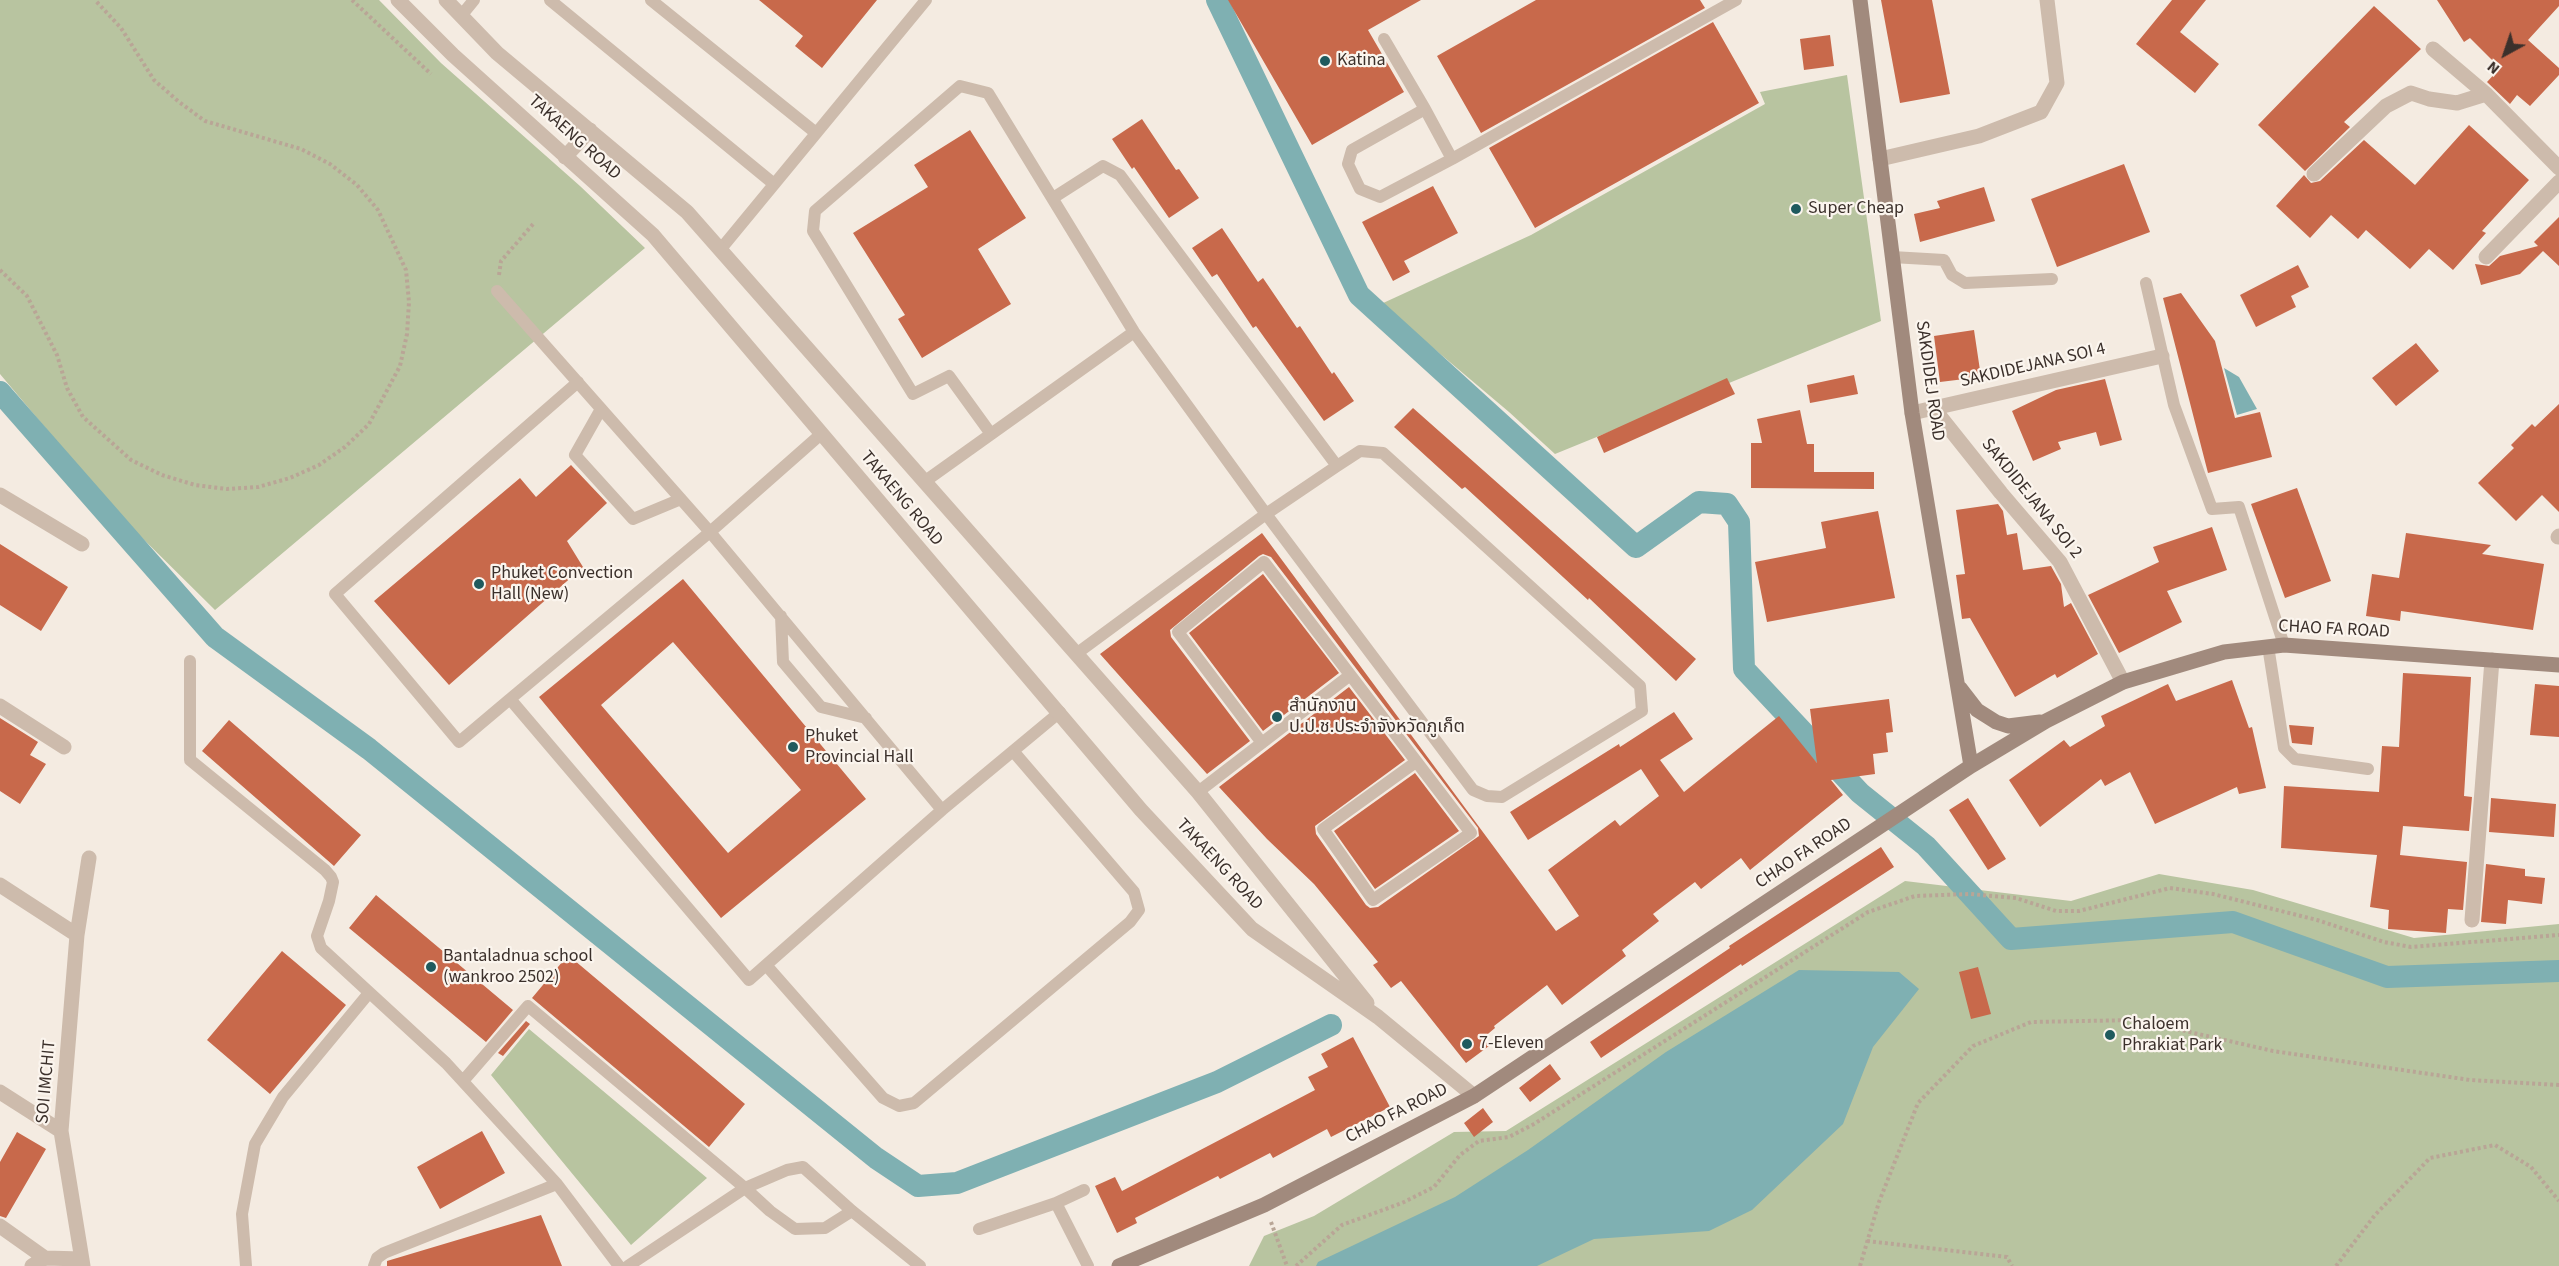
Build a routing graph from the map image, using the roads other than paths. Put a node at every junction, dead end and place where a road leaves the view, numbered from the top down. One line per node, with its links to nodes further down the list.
1 (398, 0): 17 (street, TAKAENG ROAD)
2 (446, 0): 10 (street, TAKAENG ROAD)
3 (474, 0): 10 (lane)
4 (550, 0): 23 (lane)
5 (651, 0): 16 (lane)
6 (926, 0): 16 (lane)
7 (1736, 0): 18 (lane)
8 (1860, 0): 19 (main road, SAKDIDEJ ROAD)
9 (2047, 0): 19 (street)
10 (461, 16): 15 (street, TAKAENG ROAD)
11 (1384, 39): 14 (lane)
12 (2433, 49): 13 (street)
13 (2486, 94): 20 (street); 21 (street)
14 (1425, 110): 18 (lane); 18 (lane)
15 (590, 130): 17 (street); 25 (street, TAKAENG ROAD)
16 (816, 133): 23 (lane)
17 (565, 157): 38 (street, TAKAENG ROAD)
18 (1452, 159)
19 (1880, 159): 26 (main road, SAKDIDEJ ROAD)
20 (2559, 168)
21 (2314, 174)
22 (2559, 182): 27 (street)
23 (774, 184): 25 (lane)
24 (1053, 198): 31 (lane); 37 (lane); 39 (lane)
25 (720, 250): 40 (street, TAKAENG ROAD)
26 (1892, 257): 28 (lane); 36 (main road, SAKDIDEJ ROAD)
27 (2486, 257)
28 (2052, 279)
29 (2146, 283): 32 (lane)
30 (497, 291): 33 (lane)
31 (1134, 332): 37 (lane); 43 (lane)
32 (2162, 356): 35 (street, SAKDIDEJANA SOI 4); 47 (lane)
33 (578, 382): 34 (lane); 55 (lane)
34 (601, 409): 42 (lane); 42 (lane)
35 (1934, 409): 36 (street, SAKDIDEJANA SOI 4); 53 (street, SAKDIDEJANA SOI 2)
36 (1912, 413): 54 (main road, SAKDIDEJ ROAD)
37 (991, 434): 40 (lane)
38 (820, 435): 44 (lane); 57 (street, TAKAENG ROAD)
39 (1337, 466): 43 (lane); 43 (lane)
40 (924, 482): 48 (street, TAKAENG ROAD)
41 (0, 495): 45 (street)
42 (681, 499): 44 (lane)
43 (1266, 514): 48 (lane)
44 (710, 532): 46 (lane); 55 (lane)
45 (82, 544)
46 (781, 616): 58 (lane); 58 (lane)
47 (2276, 646): 49 (main road, CHAO FA ROAD); 53 (main road, CHAO FA ROAD); 65 (lane)
48 (1077, 654): 66 (street, TAKAENG ROAD)
49 (2492, 660): 51 (main road, CHAO FA ROAD); 70 (street)
50 (190, 661): 73 (lane)
51 (2559, 665)
52 (1349, 676): 60 (lane); 60 (lane); 63 (lane)
53 (2123, 682): 59 (main road, CHAO FA ROAD)
54 (1957, 685): 59 (main road); 64 (main road, SAKDIDEJ ROAD)
55 (510, 699): 72 (lane)
56 (0, 706): 61 (street)
57 (1060, 712): 62 (lane); 74 (street, TAKAENG ROAD)
58 (866, 718): 67 (lane)
59 (2046, 722): 64 (main road, CHAO FA ROAD)
60 (1262, 743): 66 (lane)
61 (64, 747)
62 (1013, 751): 67 (lane); 72 (lane)
63 (1416, 762): 63 (lane)
64 (1971, 766): 77 (main road, CHAO FA ROAD)
65 (2368, 769)
66 (1198, 792): 74 (street, TAKAENG ROAD)
67 (942, 810): 72 (lane)
68 (89, 858): 71 (street, SOI IMCHIT)
69 (0, 885): 71 (street)
70 (2472, 920)
71 (77, 935): 78 (street, SOI IMCHIT)
72 (766, 965)
73 (369, 993): 75 (lane); 88 (lane)
74 (1378, 1017): 77 (street, TAKAENG ROAD)
75 (463, 1081): 79 (lane); 80 (lane)
76 (0, 1092): 78 (street)
77 (1474, 1096): 94 (main road, CHAO FA ROAD)
78 (61, 1131): 87 (street, SOI IMCHIT)
79 (557, 1184): 89 (lane); 90 (lane)
80 (745, 1188): 83 (lane); 83 (lane); 91 (lane)
81 (1084, 1190): 82 (lane)
82 (1056, 1203): 85 (lane); 93 (lane)
83 (852, 1211): 92 (lane)
84 (0, 1226): 86 (street)
85 (979, 1229)
86 (39, 1262): 87 (street)
87 (83, 1262)
88 (246, 1266)
89 (374, 1266)
90 (619, 1266)
91 (628, 1266)
92 (920, 1266)
93 (1088, 1266)
94 (1119, 1266)

